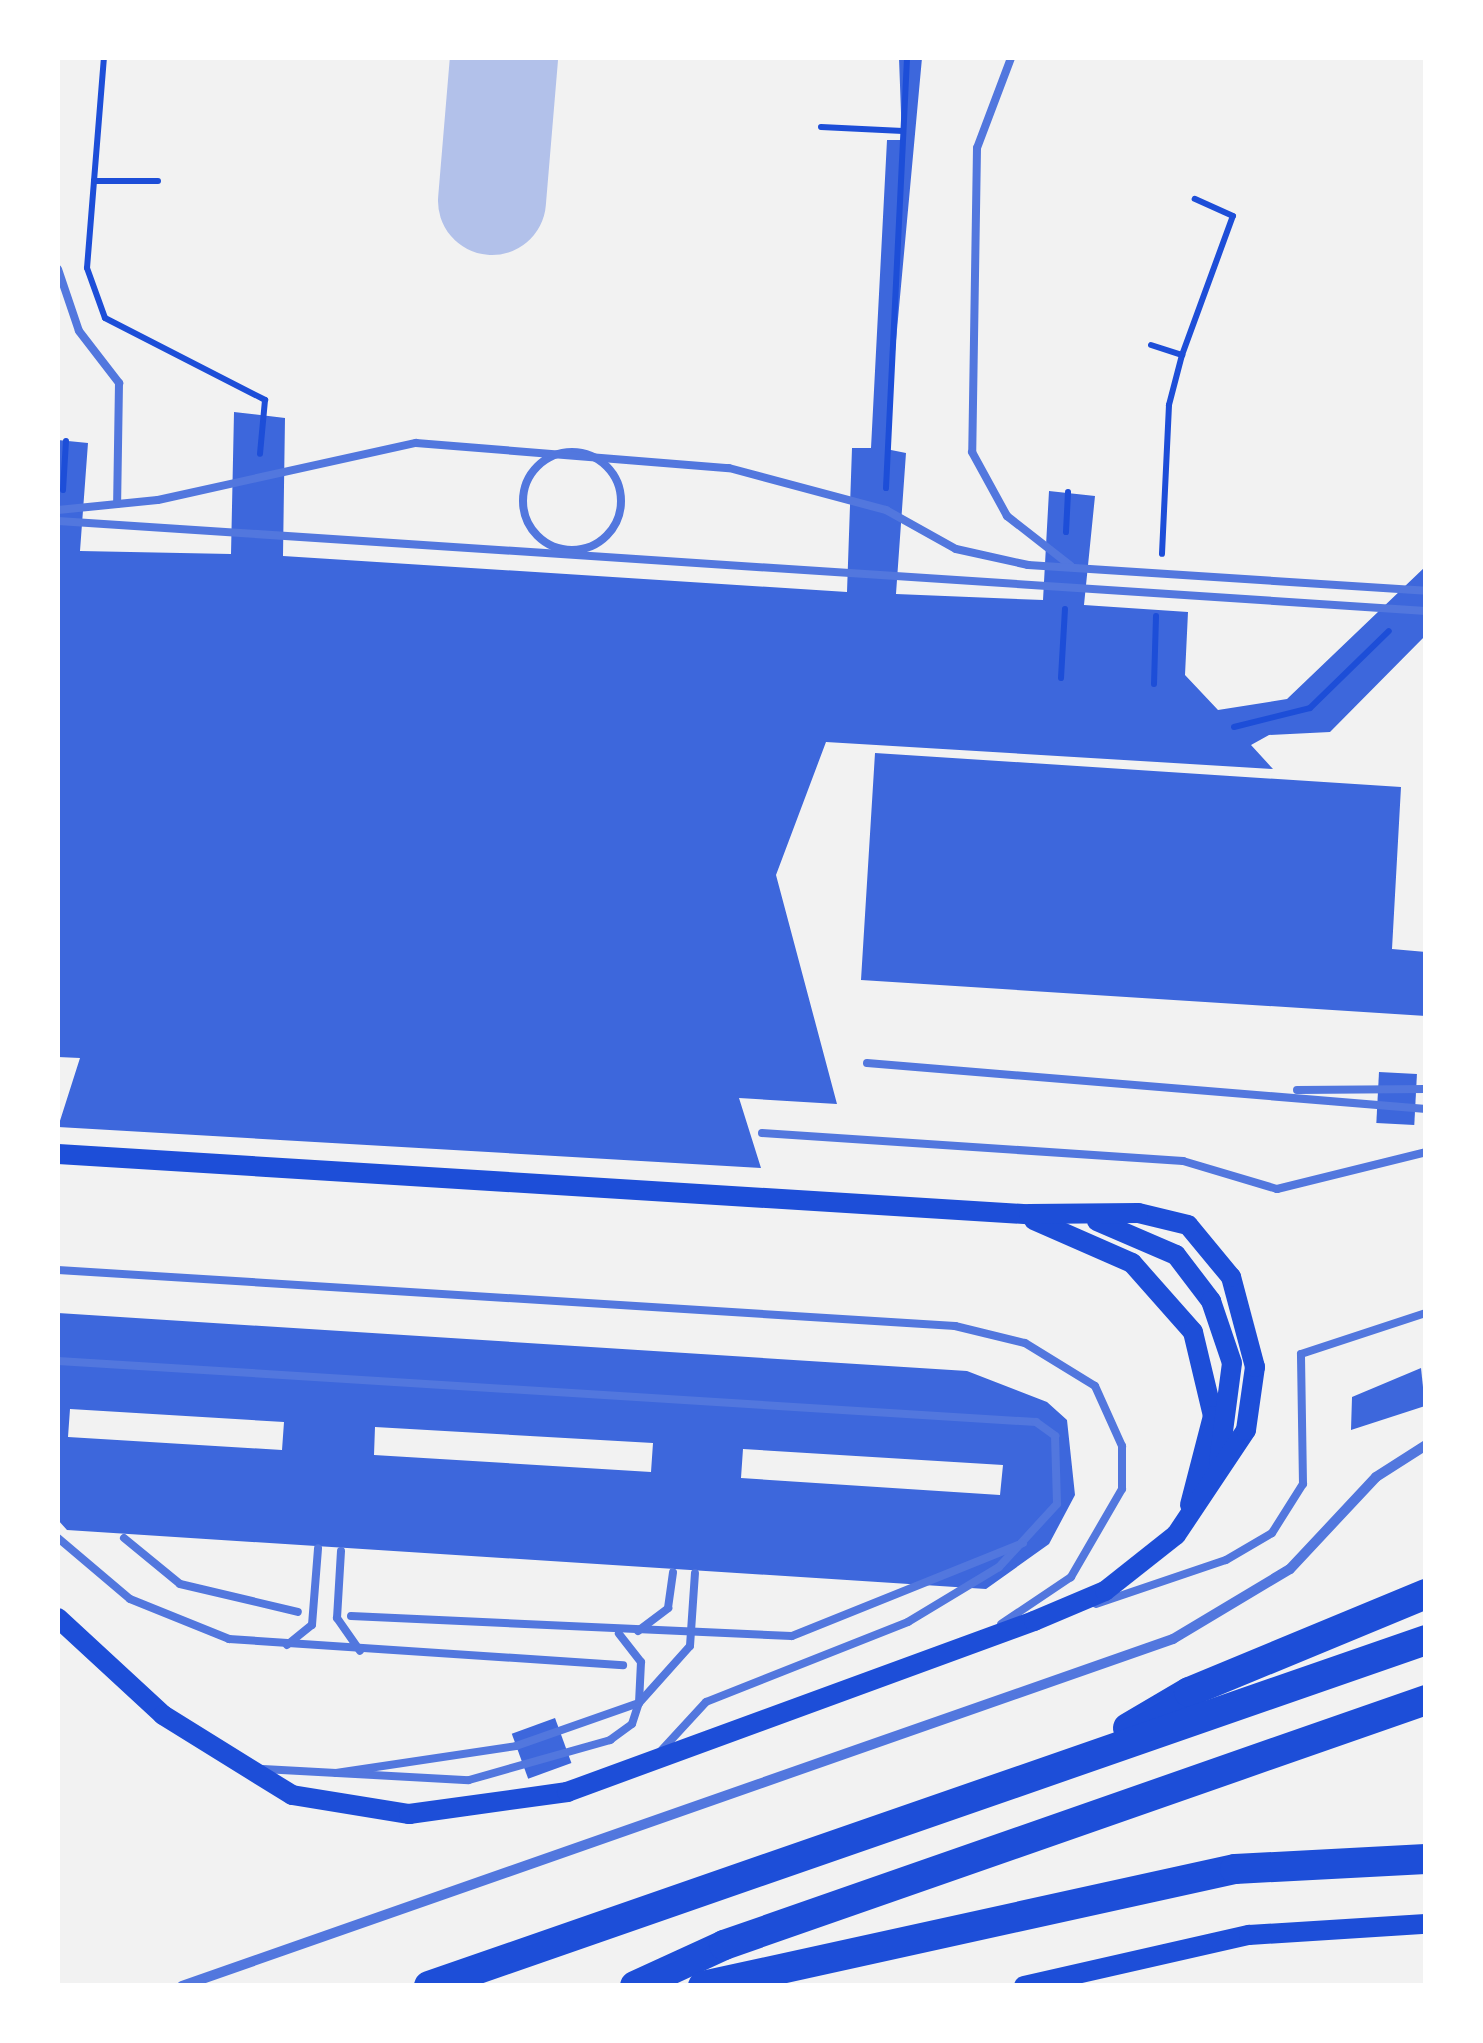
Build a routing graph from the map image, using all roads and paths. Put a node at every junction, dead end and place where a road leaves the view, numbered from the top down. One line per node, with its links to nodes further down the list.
1 (104, 58): 7 (path)
2 (907, 58): 5 (path)
3 (1011, 58): 21 (lane)
4 (821, 127): 5 (path)
5 (903, 130): 13 (path)
6 (158, 181): 7 (path)
7 (94, 182): 12 (path)
8 (1195, 199): 11 (path)
9 (58, 269): 16 (lane)
10 (1151, 345): 11 (path)
11 (1182, 355): 22 (path)
12 (264, 400)
13 (886, 434)
14 (574, 452): 16 (lane); 20 (lane); 20 (lane); 21 (lane)
15 (1068, 492): 19 (path)
16 (117, 504): 17 (lane)
17 (58, 510)
18 (58, 521): 20 (lane)
19 (1066, 541)
20 (572, 551): 24 (lane)
21 (1073, 568): 22 (lane)
22 (1161, 574): 23 (lane)
23 (1426, 591)
24 (1159, 598): 26 (lane); 29 (path)
25 (1065, 602): 28 (path)
26 (1426, 611)
27 (1399, 622): 30 (path)
28 (1061, 678)
29 (1154, 684)
30 (1234, 727)
31 (867, 1064): 33 (lane)
32 (1426, 1089): 33 (lane)
33 (1283, 1092): 34 (lane)
34 (1426, 1109)
35 (762, 1133): 36 (lane)
36 (1426, 1152)
37 (58, 1154): 38 (main road)
38 (1020, 1213): 43 (main road); 43 (main road); 46 (main road)
39 (58, 1270): 63 (lane)
40 (1426, 1314): 56 (lane)
41 (58, 1361): 69 (lane)
42 (1426, 1445): 74 (street)
43 (1203, 1500): 46 (main road)
44 (58, 1538): 61 (lane)
45 (124, 1538): 53 (lane)
46 (1168, 1542): 56 (main road)
47 (1023, 1543): 59 (lane)
48 (318, 1548): 61 (lane)
49 (341, 1551): 62 (lane)
50 (672, 1572): 58 (lane)
51 (695, 1573): 59 (lane)
52 (1426, 1594): 67 (highway)
53 (298, 1612)
54 (351, 1616): 57 (lane)
55 (58, 1618): 68 (main road)
56 (1034, 1621): 63 (main road)
57 (612, 1632): 58 (lane); 66 (lane)
58 (630, 1633): 59 (lane)
59 (691, 1636): 66 (lane)
60 (1426, 1640): 67 (highway)
61 (277, 1647): 62 (lane)
62 (364, 1653): 64 (lane)
63 (929, 1659): 69 (main road)
64 (623, 1665)
65 (1426, 1700): 76 (highway)
66 (639, 1703): 70 (lane); 70 (lane)
67 (1092, 1748): 75 (highway)
68 (248, 1768): 69 (main road); 70 (lane)
69 (632, 1770)
70 (332, 1774)
71 (1426, 1859): 77 (highway)
72 (1426, 1924): 73 (main road)
73 (1082, 1978): 78 (main road)
74 (182, 1986)
75 (429, 1986)
76 (635, 1986)
77 (704, 1986)
78 (1024, 1986)

